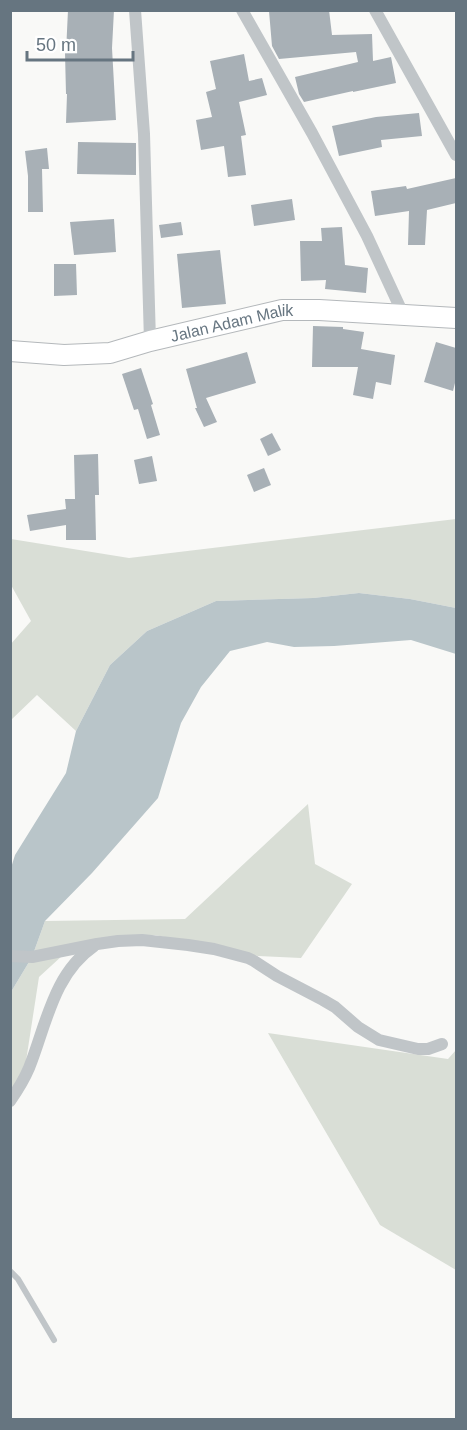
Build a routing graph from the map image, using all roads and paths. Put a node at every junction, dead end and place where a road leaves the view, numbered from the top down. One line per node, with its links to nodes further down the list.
1 (135, 10): 7 (street)
2 (242, 10): 5 (street)
3 (375, 10): 4 (street)
4 (456, 155)
5 (404, 316): 6 (highway, Jalan Adam Malik); 7 (highway, Jalan Adam Malik)
6 (456, 318)
7 (150, 341): 8 (highway, Jalan Adam Malik)
8 (10, 351)
9 (97, 944): 10 (street); 11 (street); 12 (street)
10 (10, 956)
11 (442, 1044)
12 (10, 1101)
13 (10, 1271): 14 (lane)
14 (54, 1340)

